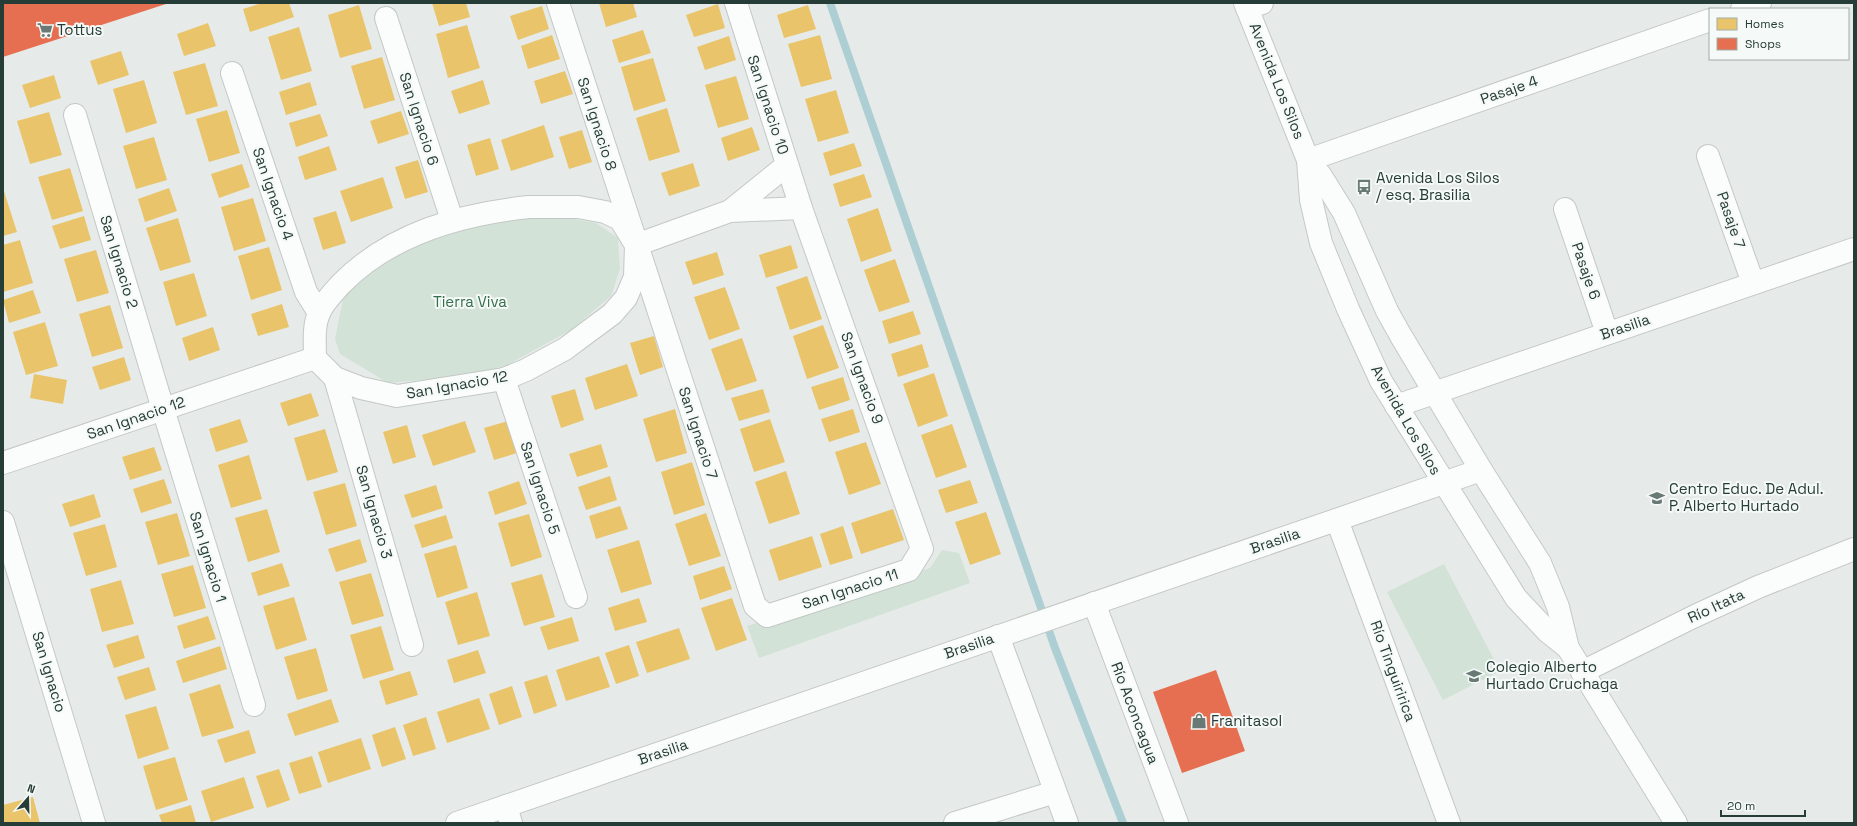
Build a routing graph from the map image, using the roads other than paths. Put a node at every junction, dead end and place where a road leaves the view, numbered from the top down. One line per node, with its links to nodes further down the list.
1 (558, 3): 17 (street, San Ignacio 8)
2 (736, 3): 12 (street, San Ignacio 10)
3 (1760, 3): 5 (street)
4 (1251, 5): 11 (street, Avenida Los Silos)
5 (1745, 8)
6 (386, 18): 16 (street, San Ignacio 6)
7 (1709, 20): 11 (street, Pasaje 4)
8 (232, 73): 20 (street, San Ignacio 4)
9 (75, 115): 27 (street, San Ignacio 2)
10 (1708, 156): 19 (street, Pasaje 7)
11 (1308, 160): 25 (street, Avenida Los Silos); 26 (street, Avenida Los Silos)
12 (787, 165): 13 (street, San Ignacio 10); 15 (street)
13 (801, 208): 15 (street); 33 (street, San Ignacio 9)
14 (1565, 209): 21 (street, Pasaje 6)
15 (730, 211): 17 (street)
16 (452, 220): 17 (street); 20 (street)
17 (636, 245): 24 (street, San Ignacio 12); 37 (street, San Ignacio 7)
18 (1854, 248): 19 (street, Brasilia)
19 (1753, 283): 21 (street, Brasilia)
20 (319, 313): 22 (street)
21 (1607, 334): 25 (street, Brasilia)
22 (315, 358): 23 (street, San Ignacio 12); 27 (street, San Ignacio 12)
23 (335, 378): 24 (street, San Ignacio 12); 39 (street, San Ignacio 3)
24 (504, 379): 35 (street, San Ignacio 5)
25 (1436, 393): 26 (street, Brasilia); 29 (street, Avenida Los Silos)
26 (1396, 406): 30 (street, Avenida Los Silos)
27 (163, 410): 28 (street, San Ignacio 12); 42 (street, San Ignacio 1)
28 (3, 463)
29 (1481, 470): 30 (street, Brasilia); 40 (street, Avenida Los Silos)
30 (1443, 483): 31 (street, Brasilia); 40 (street, Avenida Los Silos)
31 (1337, 520): 36 (street, Brasilia); 50 (street, Río Tinguiririca)
32 (3, 522): 45 (street, San Ignacio)
33 (922, 549): 37 (street, San Ignacio 11)
34 (1854, 550): 41 (street, Río Itata)
35 (576, 597)
36 (1085, 606): 38 (street, Brasilia); 49 (street, Río Aconcagua)
37 (767, 616)
38 (998, 636): 43 (street); 44 (street, Brasilia)
39 (412, 645)
40 (1568, 648): 41 (street, Avenida Los Silos)
41 (1582, 672): 51 (street, Avenida Los Silos)
42 (254, 705)
43 (1055, 792): 47 (street); 48 (street)
44 (509, 815): 46 (street, Brasilia)
45 (94, 823)
46 (457, 823)
47 (955, 823)
48 (1067, 823)
49 (1177, 823)
50 (1449, 823)
51 (1676, 823)

